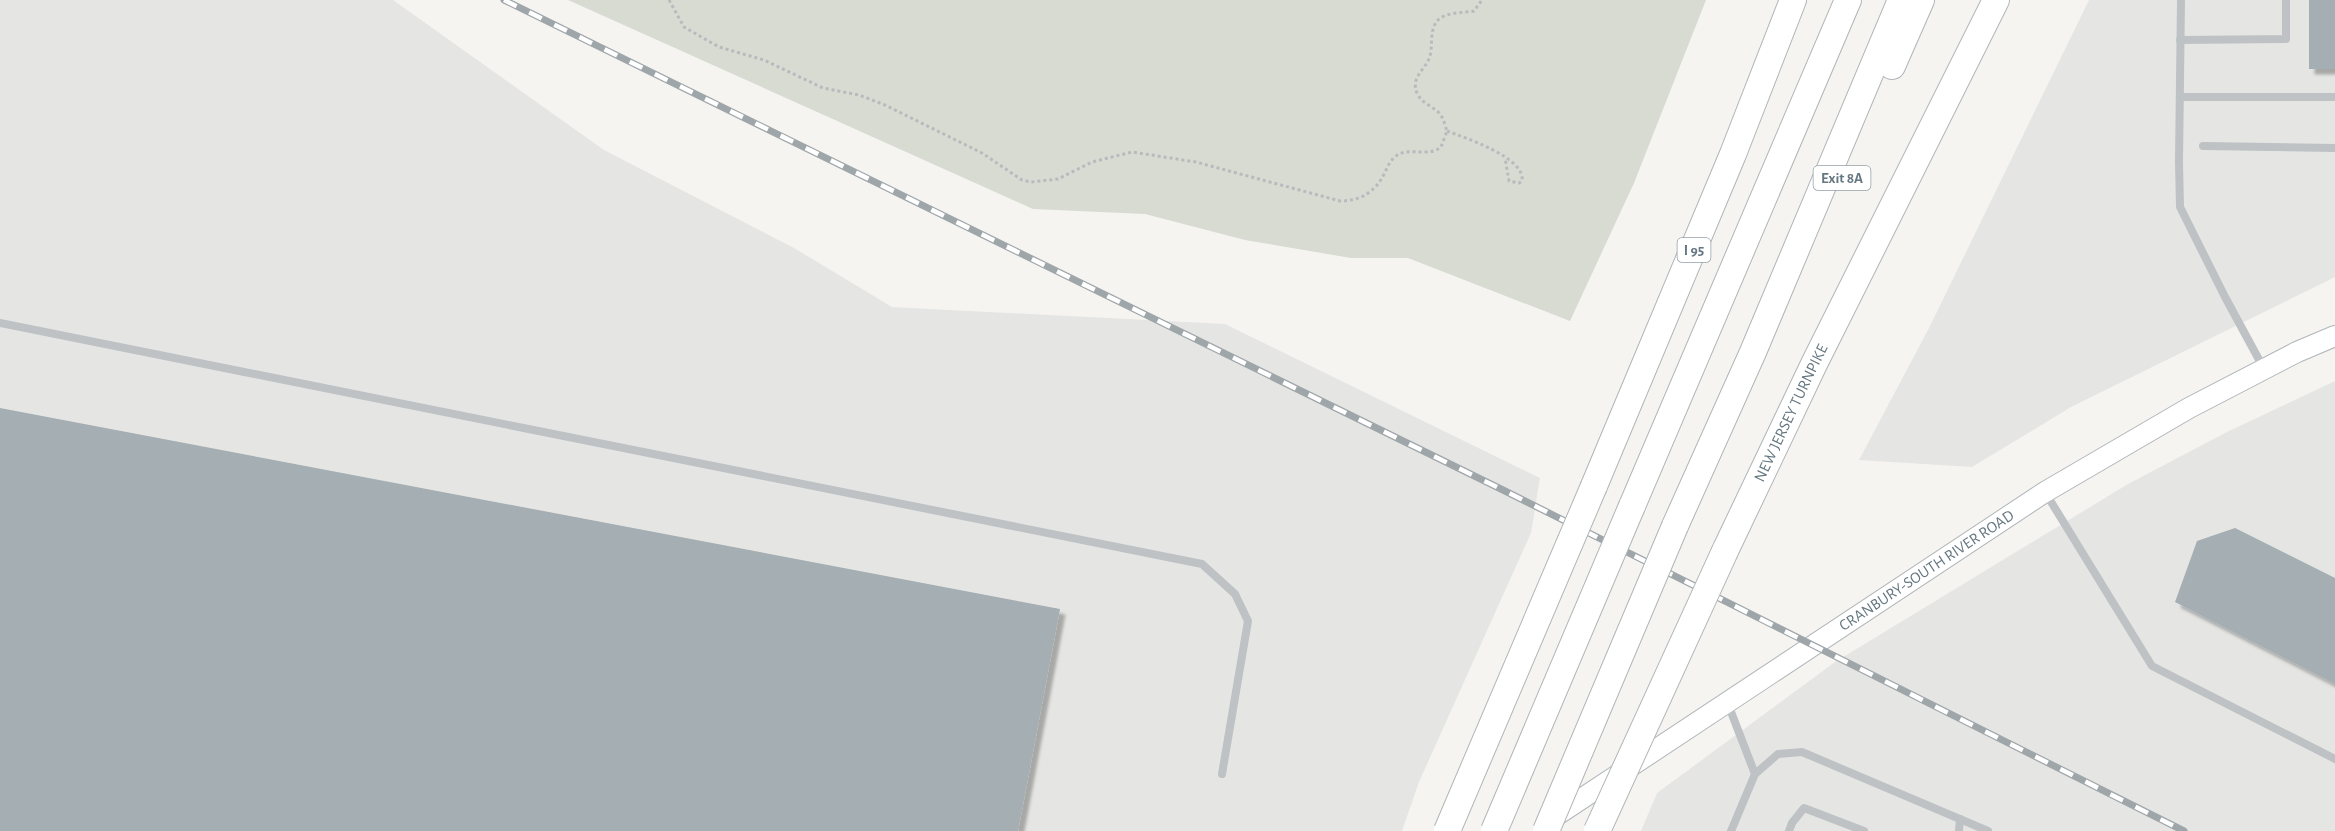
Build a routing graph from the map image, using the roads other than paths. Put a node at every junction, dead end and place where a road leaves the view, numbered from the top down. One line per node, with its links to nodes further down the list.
1 (1843, 0): 11 (highway)
2 (1848, 0): 11 (highway, I 95)
3 (1901, 0): 19 (highway)
4 (1921, 0): 19 (highway, Exit 8A)
5 (1996, 0): 14 (highway, NEW JERSEY TURNPIKE)
6 (2012, 0): 14 (highway)
7 (2181, 0): 10 (lane)
8 (2286, 0): 10 (lane)
9 (1792, 4): 27 (highway, I 95, bridge)
10 (2180, 40): 12 (lane)
11 (1818, 72): 28 (highway, I 95, bridge)
12 (2180, 96): 13 (lane); 20 (lane)
13 (2335, 97)
14 (1929, 137): 31 (highway, NEW JERSEY TURNPIKE, bridge)
15 (2203, 146): 16 (lane)
16 (2335, 148)
17 (0, 324): 24 (lane)
18 (2335, 336): 20 (main road, CRANBURY-SOUTH RIVER ROAD)
19 (1752, 352): 30 (highway, bridge)
20 (2264, 369): 21 (main road, CRANBURY-SOUTH RIVER ROAD)
21 (2045, 492): 22 (main road, CRANBURY-SOUTH RIVER ROAD); 23 (lane)
22 (1728, 703): 25 (lane); 29 (main road, CRANBURY-SOUTH RIVER ROAD)
23 (2335, 759)
24 (1222, 774)
25 (1755, 774): 26 (lane); 32 (lane)
26 (1960, 819): 35 (lane); 36 (lane)
27 (1447, 831)
28 (1494, 831)
29 (1534, 831)
30 (1546, 831)
31 (1597, 831)
32 (1731, 831)
33 (1789, 831): 34 (lane)
34 (1864, 831)
35 (1959, 831)
36 (1988, 831)

